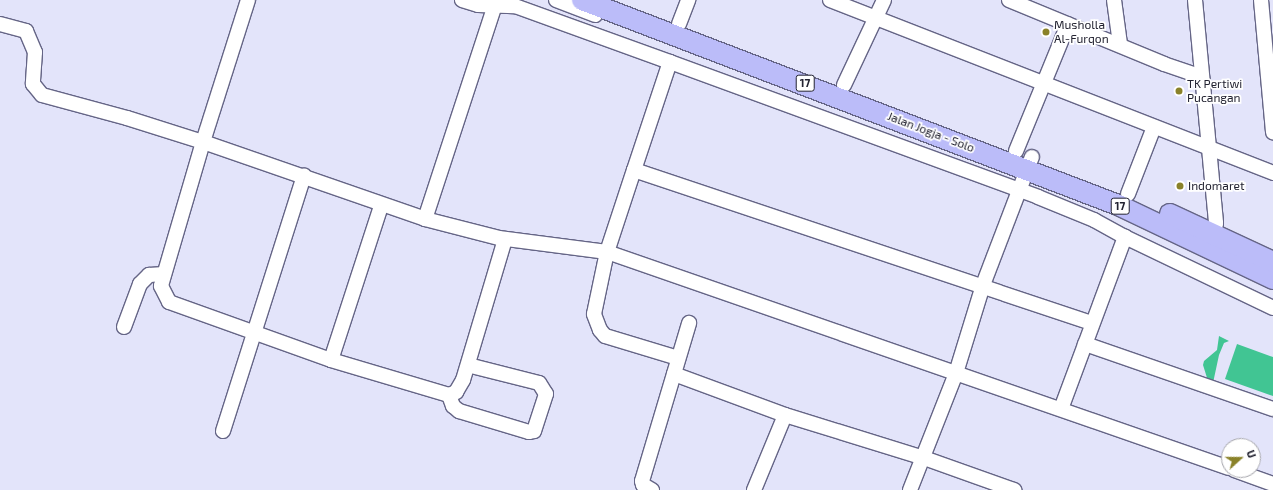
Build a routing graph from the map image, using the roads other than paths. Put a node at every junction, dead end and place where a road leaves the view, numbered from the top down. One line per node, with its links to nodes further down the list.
1 (248, 0): 27 (street)
2 (462, 0): 14 (street)
3 (556, 0): 29 (street)
4 (582, 0): 29 (highway, Jalan Jogja - Solo / 17)
5 (618, 0): 17 (highway, Jalan Jogja - Solo / 17)
6 (688, 0): 17 (street)
7 (830, 0): 15 (street)
8 (884, 0): 15 (street)
9 (1009, 0): 18 (street)
10 (1114, 0): 19 (street)
11 (1195, 0): 22 (street)
12 (1261, 0): 13 (street); 20 (street)
13 (1267, 0)
14 (496, 5): 21 (street); 37 (street)
15 (876, 17): 23 (street); 24 (street)
16 (0, 24): 27 (street)
17 (679, 24): 24 (highway, Jalan Jogja - Solo / 17)
18 (1068, 24): 19 (street); 23 (street)
19 (1120, 44): 22 (street)
20 (1269, 56): 26 (street)
21 (670, 62): 31 (street); 34 (street)
22 (1202, 77): 28 (street)
23 (1045, 83): 25 (street); 30 (street)
24 (844, 85): 30 (highway, Jalan Jogja - Solo / 17)
25 (1154, 128): 28 (street); 35 (street)
26 (1273, 132)
27 (202, 142): 33 (street); 43 (street)
28 (1210, 147): 32 (street); 40 (street)
29 (992, 159): 30 (highway, Jalan Jogja - Solo / 17)
30 (1025, 163): 34 (street); 35 (highway, Jalan Jogja - Solo / 17); 40 (highway, Jalan Jogja - Solo / 17); 46 (street)
31 (634, 170): 41 (street); 45 (street)
32 (1273, 173)
33 (304, 176): 36 (street); 51 (street)
34 (1017, 190): 38 (street); 45 (street)
35 (1128, 194): 40 (highway, Jalan Jogja - Solo / 17)
36 (381, 206): 37 (street); 54 (street)
37 (425, 219): 39 (street)
38 (1125, 237): 47 (street); 49 (street)
39 (505, 239): 41 (street); 55 (street)
40 (1213, 242): 42 (highway, Jalan Jogja - Solo / 17); 44 (highway, Jalan Jogja - Solo / 17)
41 (607, 252): 53 (street); 56 (street)
42 (1273, 262)
43 (164, 274): 50 (street); 51 (street)
44 (1273, 279)
45 (982, 285): 49 (street); 56 (street)
46 (1273, 287)
47 (1273, 308)
48 (689, 323): 53 (street)
49 (1091, 323): 52 (street)
50 (124, 327)
51 (254, 334): 54 (street); 62 (street)
52 (1085, 344): 59 (street); 60 (street)
53 (678, 358): 57 (street)
54 (331, 360): 58 (street)
55 (468, 365): 58 (street); 58 (street)
56 (956, 373): 59 (street); 63 (street)
57 (674, 374): 61 (street); 67 (street)
58 (449, 395)
59 (1061, 409): 64 (street)
60 (1273, 409)
61 (785, 415): 63 (street); 68 (street)
62 (223, 431)
63 (924, 458): 69 (street); 70 (street)
64 (1221, 465)
65 (1256, 478): 66 (street)
66 (1273, 484)
67 (652, 490)
68 (754, 490)
69 (910, 490)
70 (1014, 490)

